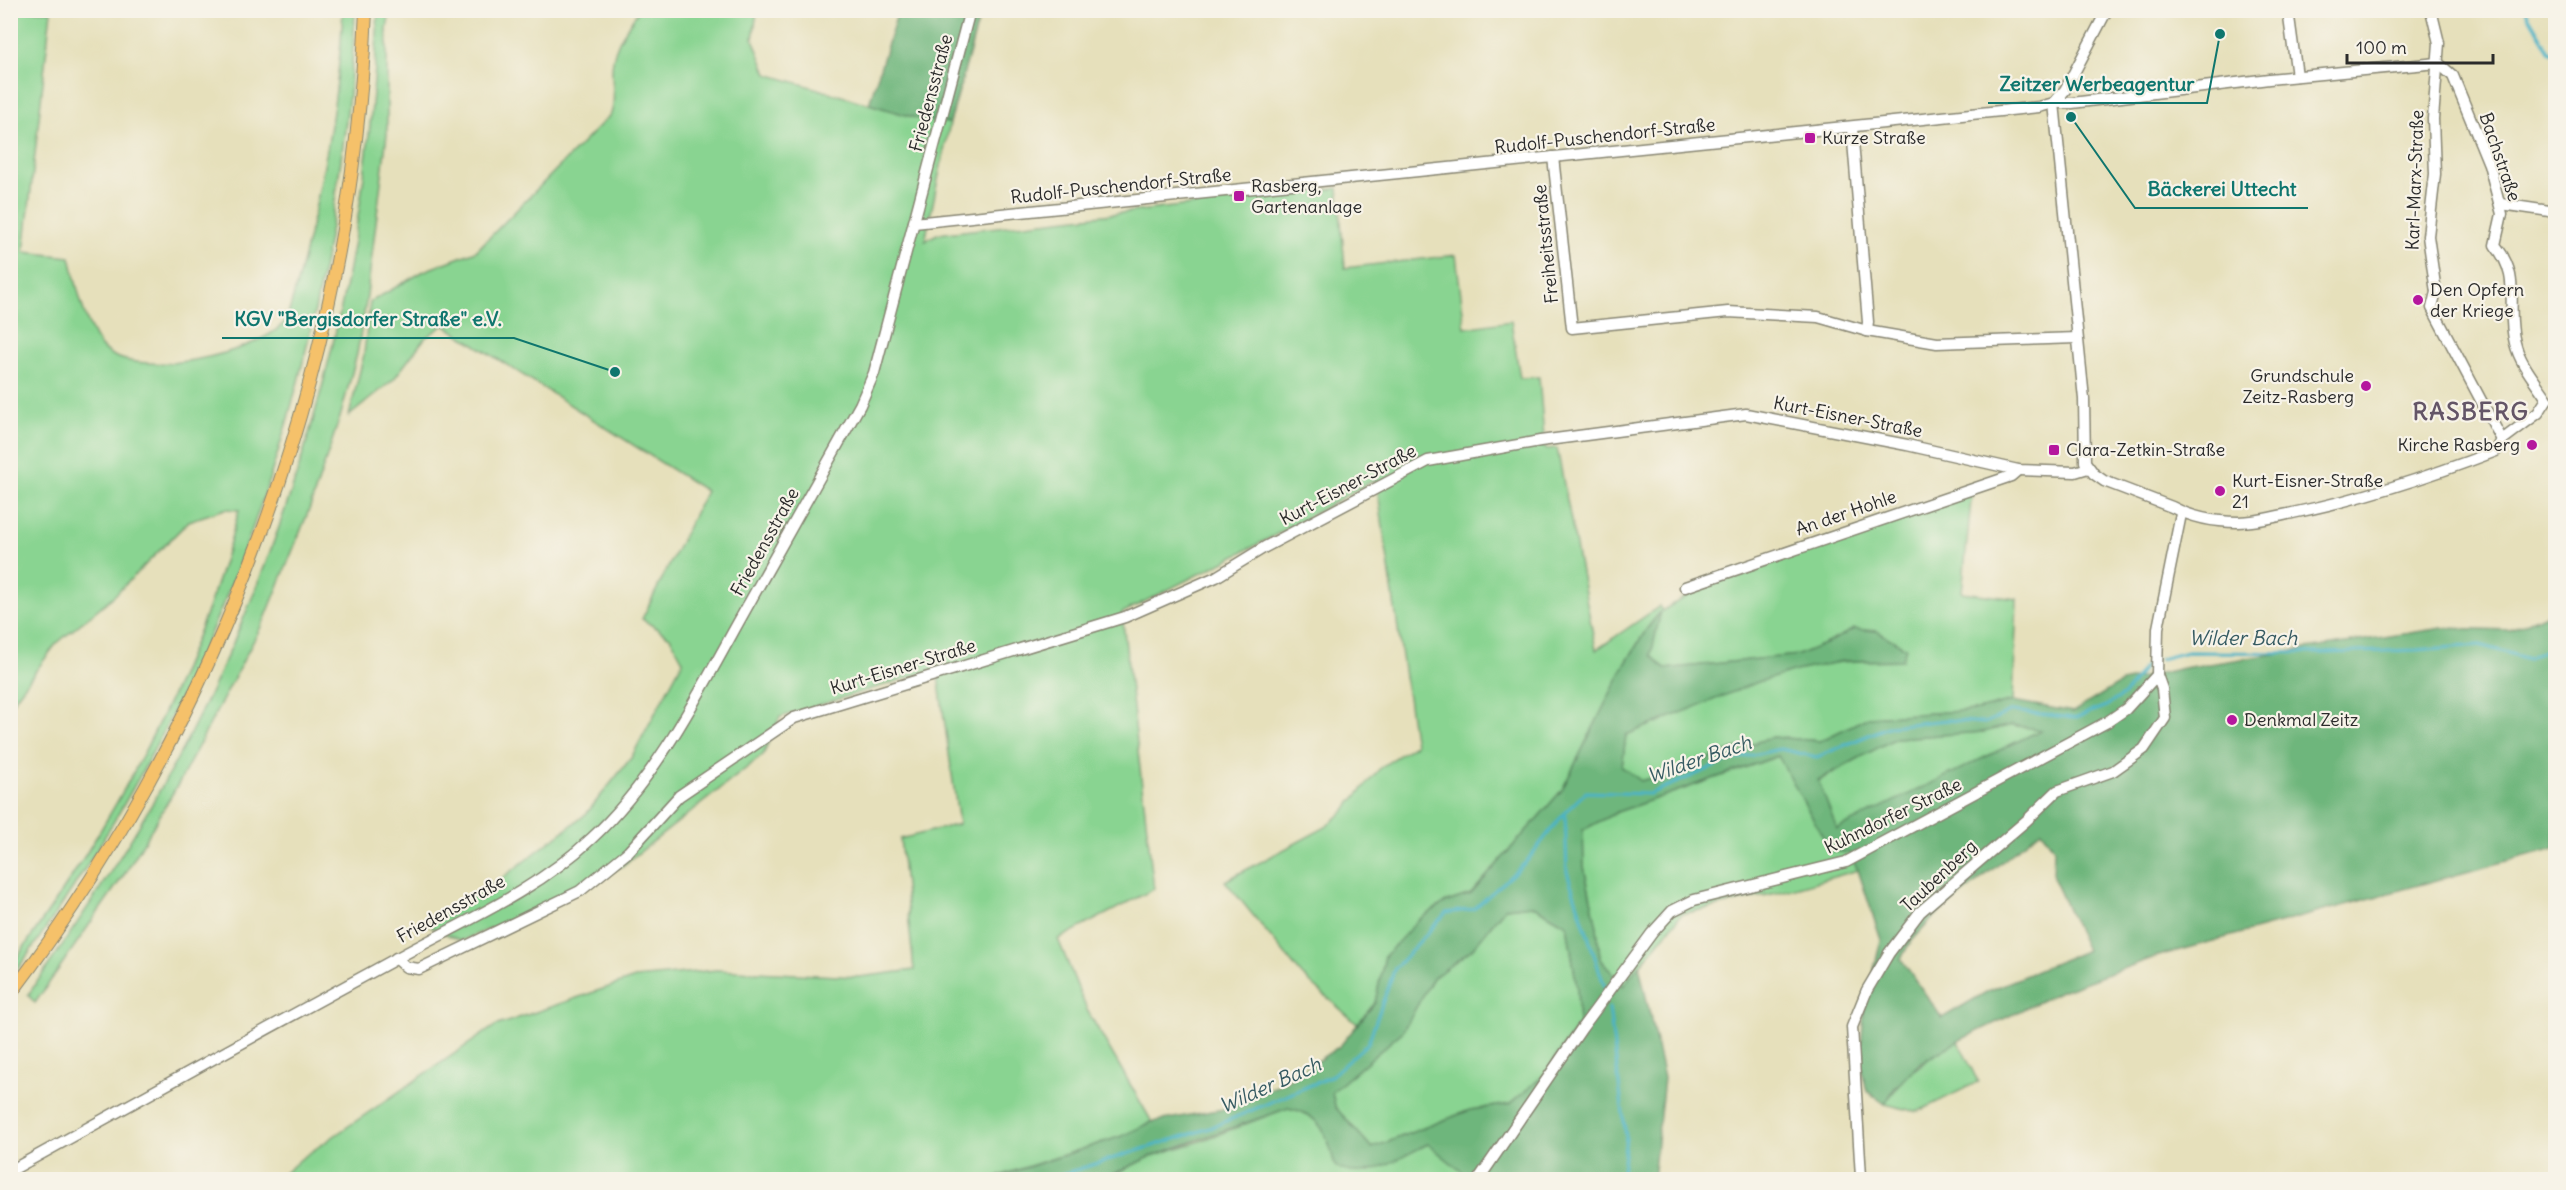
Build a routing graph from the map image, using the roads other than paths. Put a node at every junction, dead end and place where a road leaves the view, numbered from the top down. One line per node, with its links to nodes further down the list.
1 (366, 10): 25 (main road)
2 (970, 10): 13 (street, Friedensstraße)
3 (2107, 10): 8 (street)
4 (2288, 10): 7 (street)
5 (2431, 10): 6 (street, Karl-Marx-Straße)
6 (2438, 63): 7 (street, Rudolf-Puschendorf-Straße); 11 (street, Bachstraße); 18 (street, Karl-Marx-Straße)
7 (2297, 76): 8 (street, Rudolf-Puschendorf-Straße)
8 (2054, 103): 9 (street, Rudolf-Puschendorf-Straße); 15 (street)
9 (1852, 129): 10 (street, Rudolf-Puschendorf-Straße); 14 (street)
10 (1553, 157): 13 (street, Rudolf-Puschendorf-Straße); 14 (street, Freiheitsstraße)
11 (2501, 204): 12 (street); 16 (street, Bachstraße)
12 (2556, 212)
13 (914, 223): 24 (street, Friedensstraße)
14 (1867, 331): 15 (street)
15 (2077, 338): 19 (street)
16 (2547, 399): 17 (street, Bachstraße); 18 (street)
17 (2556, 410)
18 (2502, 440): 21 (street)
19 (2088, 468): 20 (street, Kurt-Eisner-Straße); 21 (street)
20 (2018, 470): 22 (street, An der Hohle); 24 (street, Kurt-Eisner-Straße)
21 (2181, 514): 23 (street)
22 (1685, 587)
23 (2157, 665): 27 (street, Taubenberg); 28 (street, Kuhndorfer Straße)
24 (396, 958): 26 (street, Friedensstraße)
25 (10, 995)
26 (10, 1171)
27 (1861, 1177)
28 (1478, 1179)

